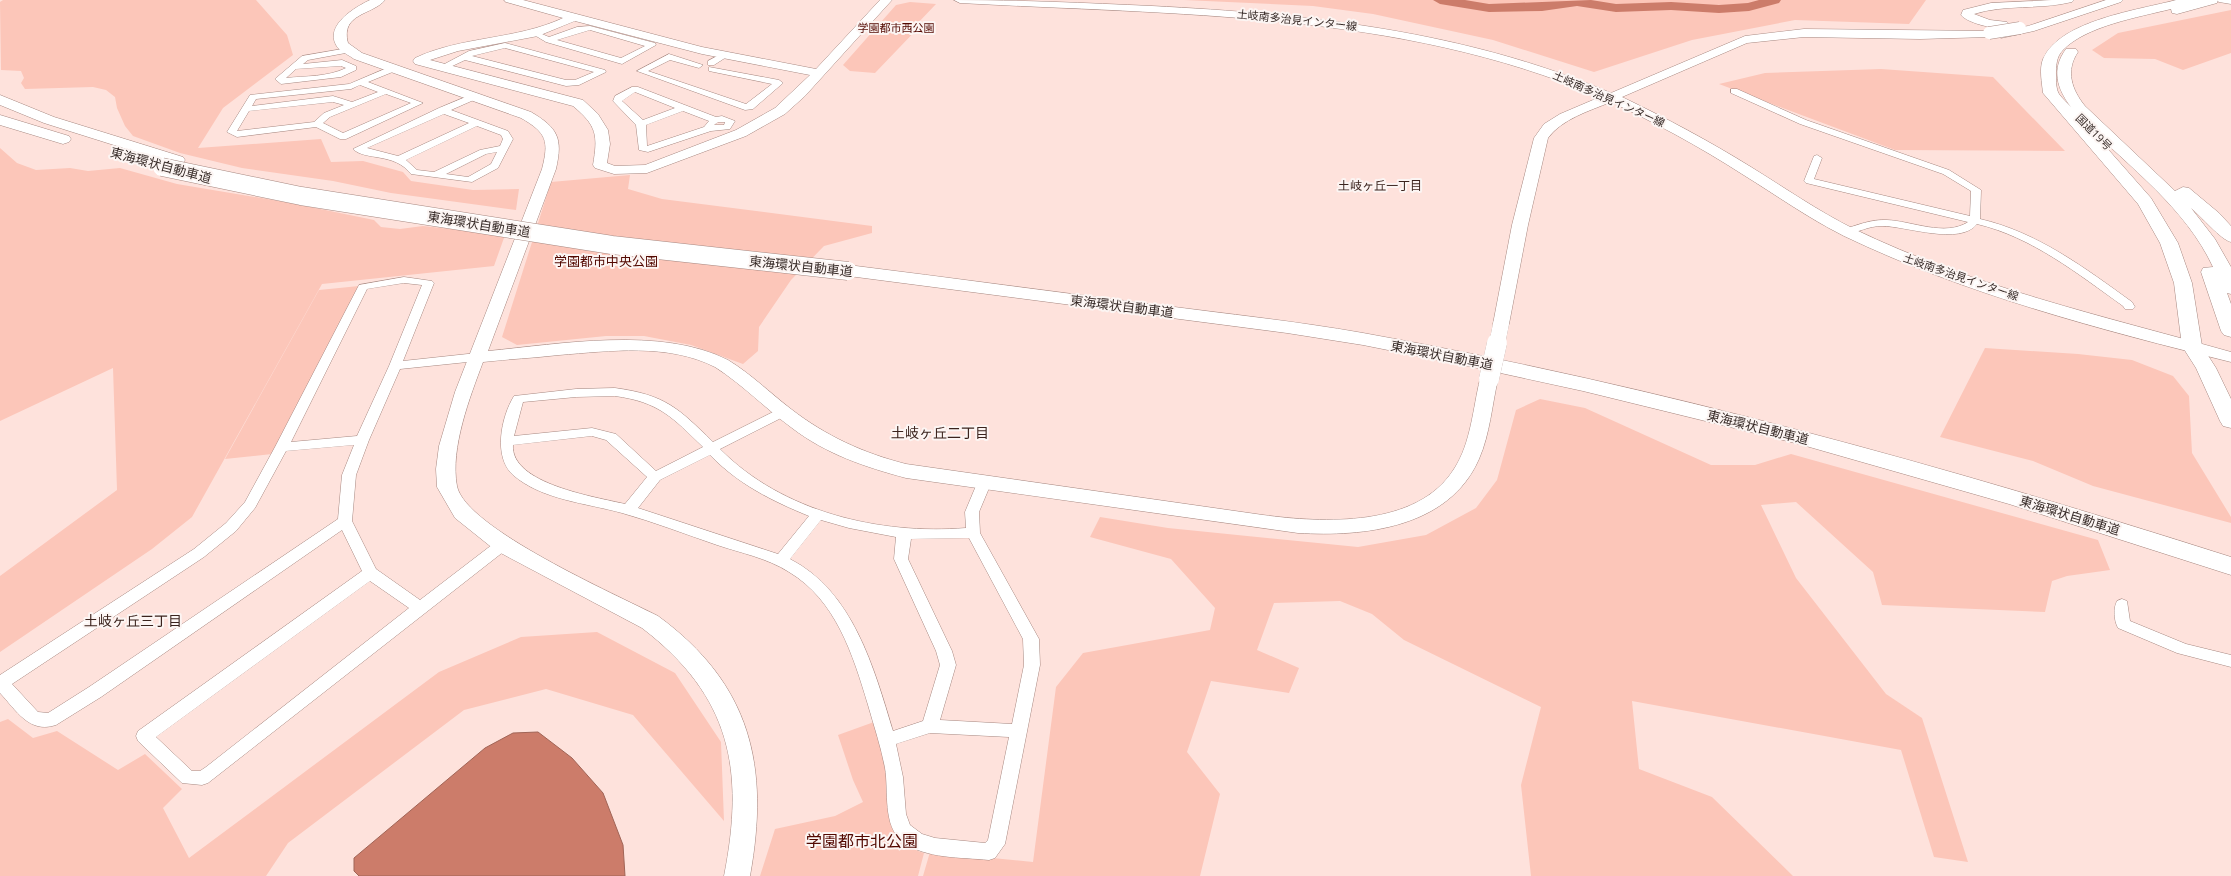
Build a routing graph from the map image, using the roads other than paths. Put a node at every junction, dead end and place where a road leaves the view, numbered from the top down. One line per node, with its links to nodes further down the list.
1 (379, 0): 22 (street)
2 (510, 0): 16 (street)
3 (886, 0): 29 (street)
4 (960, 0): 35 (street, 土岐南多治見インター線)
5 (1031, 0): 35 (street, 土岐南多治見インター線)
6 (2058, 0): 19 (street)
7 (2068, 0): 8 (street)
8 (2091, 0)
9 (2105, 0): 19 (street, bridge)
10 (2117, 0): 21 (street)
11 (2181, 0): 17 (street)
12 (2191, 0): 17 (highway)
13 (2212, 0): 47 (highway, 国道19号)
14 (2223, 0): 15 (street)
15 (2231, 1)
16 (574, 17): 18 (street); 23 (street)
17 (2128, 17): 30 (highway)
18 (535, 32): 20 (street); 27 (street)
19 (1991, 32): 21 (street)
20 (549, 40): 20 (street)
21 (1733, 46): 35 (street)
22 (348, 50): 26 (street); 28 (street)
23 (724, 56): 25 (street); 29 (street)
24 (465, 57): 24 (street); 27 (street)
25 (711, 66): 25 (street)
26 (294, 67): 26 (street)
27 (441, 68): 48 (street)
28 (392, 69): 31 (street); 34 (street)
29 (818, 73): 48 (street)
30 (2049, 79): 61 (highway, 国道19号); 62 (highway)
31 (362, 82): 32 (street); 39 (street)
32 (387, 91): 37 (street); 43 (street)
33 (1734, 91): 55 (street)
34 (473, 96): 40 (street); 64 (street)
35 (1616, 96): 56 (street, 土岐南多治見インター線); 74 (street, bridge)
36 (0, 100): 53 (highway, 東海環状自動車道)
37 (352, 105): 39 (street); 43 (street)
38 (683, 107): 45 (street); 45 (street); 46 (street)
39 (246, 109): 43 (street)
40 (442, 110): 44 (street); 52 (street)
41 (0, 114): 50 (highway, 東海環状自動車道)
42 (0, 120): 50 (highway)
43 (317, 124)
44 (476, 124): 49 (street); 52 (street)
45 (641, 124): 46 (street)
46 (713, 124): 48 (street)
47 (2095, 124): 57 (highway); 59 (highway, 国道19号)
48 (742, 133)
49 (505, 148): 54 (street); 54 (street)
50 (112, 153): 53 (highway, 東海環状自動車道)
51 (1817, 158): 55 (street)
52 (398, 160): 54 (street)
53 (169, 163): 58 (highway, 東海環状自動車道, bridge)
54 (435, 175)
55 (1974, 219): 56 (street); 60 (street)
56 (1852, 230): 62 (street, 土岐南多治見インター線)
57 (2231, 237)
58 (852, 265): 81 (highway, 東海環状自動車道); 83 (highway, 東海環状自動車道)
59 (2231, 288)
60 (2129, 308)
61 (2231, 331)
62 (2191, 342): 63 (street); 65 (street); 68 (highway)
63 (2231, 350)
64 (477, 357): 66 (street); 67 (street); 80 (street)
65 (2231, 357)
66 (395, 366): 69 (street); 71 (street)
67 (783, 412): 72 (street); 74 (street)
68 (2231, 421)
69 (362, 440): 71 (street); 77 (street)
70 (506, 441): 72 (street); 73 (street); 75 (street)
71 (282, 447): 77 (street)
72 (712, 448): 73 (street); 76 (street)
73 (655, 477): 75 (street)
74 (985, 481): 78 (street)
75 (628, 510): 82 (street)
76 (818, 514): 79 (street); 82 (street)
77 (345, 521): 84 (street)
78 (973, 533): 79 (street); 89 (street)
79 (904, 534): 88 (street)
80 (502, 546): 86 (street); 91 (street)
81 (2231, 550)
82 (780, 561): 90 (street)
83 (2231, 566)
84 (370, 573): 86 (street); 86 (street)
85 (2122, 605): 87 (street)
86 (420, 608)
87 (2231, 661)
88 (930, 726): 89 (street); 90 (street)
89 (1019, 731): 90 (street)
90 (887, 740)
91 (737, 876)

